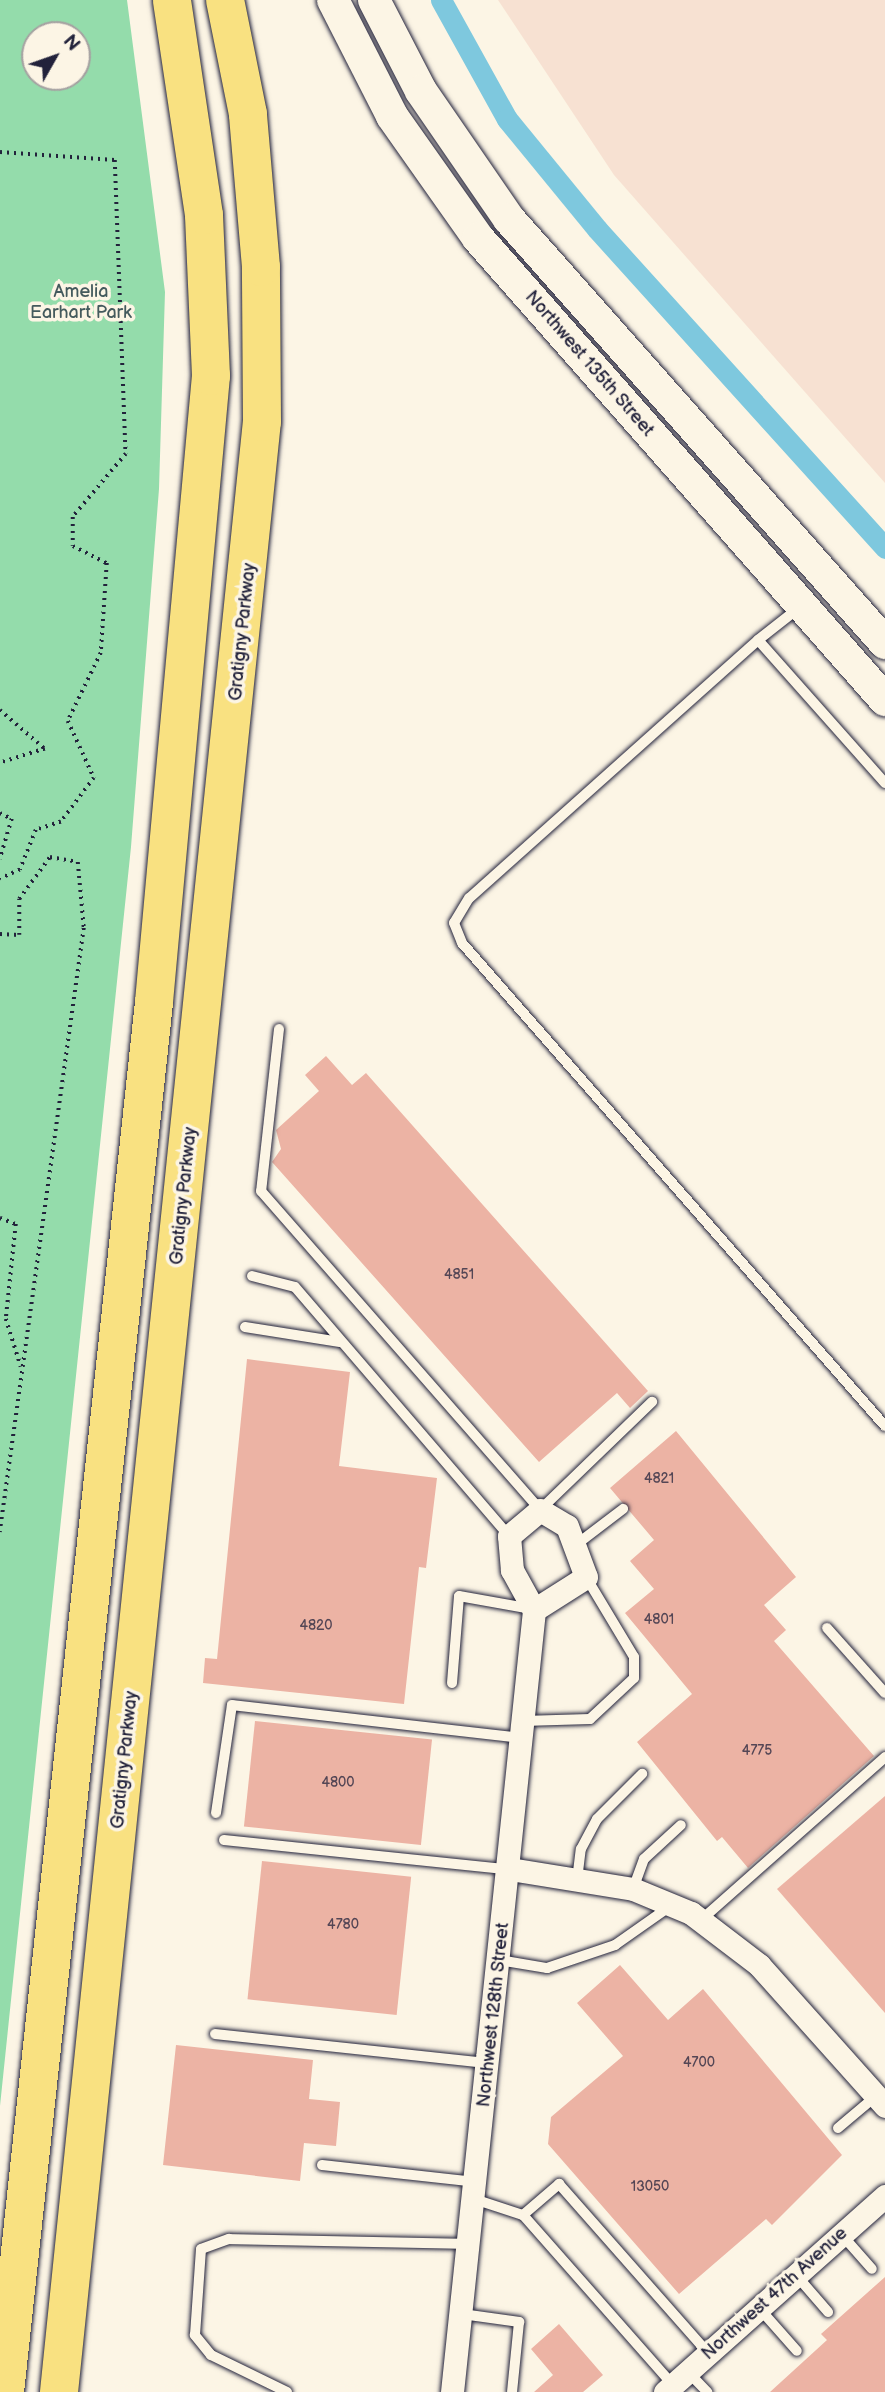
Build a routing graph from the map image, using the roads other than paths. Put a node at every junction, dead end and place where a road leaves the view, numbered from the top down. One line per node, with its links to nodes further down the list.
1 (172, 0): 56 (highway)
2 (225, 0): 57 (highway, Gratigny Parkway)
3 (332, 0): 6 (main road, Northwest 135th Street)
4 (374, 0): 5 (main road, Northwest 135th Street)
5 (831, 581): 6 (main road); 8 (main road, Northwest 135th Street)
6 (801, 606): 7 (lane); 9 (main road, Northwest 135th Street)
7 (758, 640): 10 (lane); 16 (lane)
8 (885, 643)
9 (885, 700)
10 (885, 783)
11 (279, 1029): 18 (lane)
12 (252, 1276): 14 (lane)
13 (245, 1328): 14 (lane)
14 (340, 1342): 19 (lane)
15 (652, 1402): 18 (lane)
16 (885, 1426)
17 (623, 1509): 20 (lane)
18 (540, 1510): 19 (street); 20 (street)
19 (509, 1536): 22 (street)
20 (577, 1544): 21 (street)
21 (586, 1577): 22 (street); 26 (lane)
22 (534, 1610): 24 (lane); 26 (street, Northwest 128th Street)
23 (827, 1628): 25 (lane)
24 (452, 1683)
25 (885, 1693)
26 (522, 1729): 29 (lane); 32 (street, Northwest 128th Street)
27 (885, 1757): 36 (lane)
28 (642, 1774): 33 (lane)
29 (216, 1813)
30 (681, 1825): 34 (lane)
31 (224, 1840): 32 (lane)
32 (510, 1869): 33 (street); 37 (street, Northwest 128th Street)
33 (577, 1880): 34 (street)
34 (633, 1889): 35 (street)
35 (672, 1905): 36 (street); 37 (lane)
36 (701, 1920): 40 (street)
37 (499, 1960): 39 (street, Northwest 128th Street)
38 (215, 2034): 39 (lane)
39 (488, 2063): 43 (street, Northwest 128th Street)
40 (881, 2101): 41 (lane)
41 (838, 2127)
42 (322, 2165): 43 (lane)
43 (475, 2191): 45 (lane); 47 (street, Northwest 128th Street)
44 (884, 2200): 46 (street, Northwest 47th Avenue)
45 (523, 2215): 54 (lane); 55 (lane)
46 (842, 2235): 48 (lane); 49 (street, Northwest 47th Avenue)
47 (468, 2244): 52 (street, Northwest 128th Street); 58 (lane)
48 (872, 2269)
49 (796, 2276): 50 (street, Northwest 47th Avenue); 51 (lane)
50 (760, 2308): 53 (lane); 54 (street, Northwest 47th Avenue)
51 (828, 2312)
52 (461, 2314): 59 (street, Northwest 128th Street); 60 (lane)
53 (797, 2351)
54 (708, 2353): 55 (street, Northwest 47th Avenue)
55 (676, 2383): 61 (lane)
56 (5, 2392)
57 (59, 2392)
58 (287, 2392)
59 (453, 2392)
60 (512, 2392)
61 (707, 2392)

